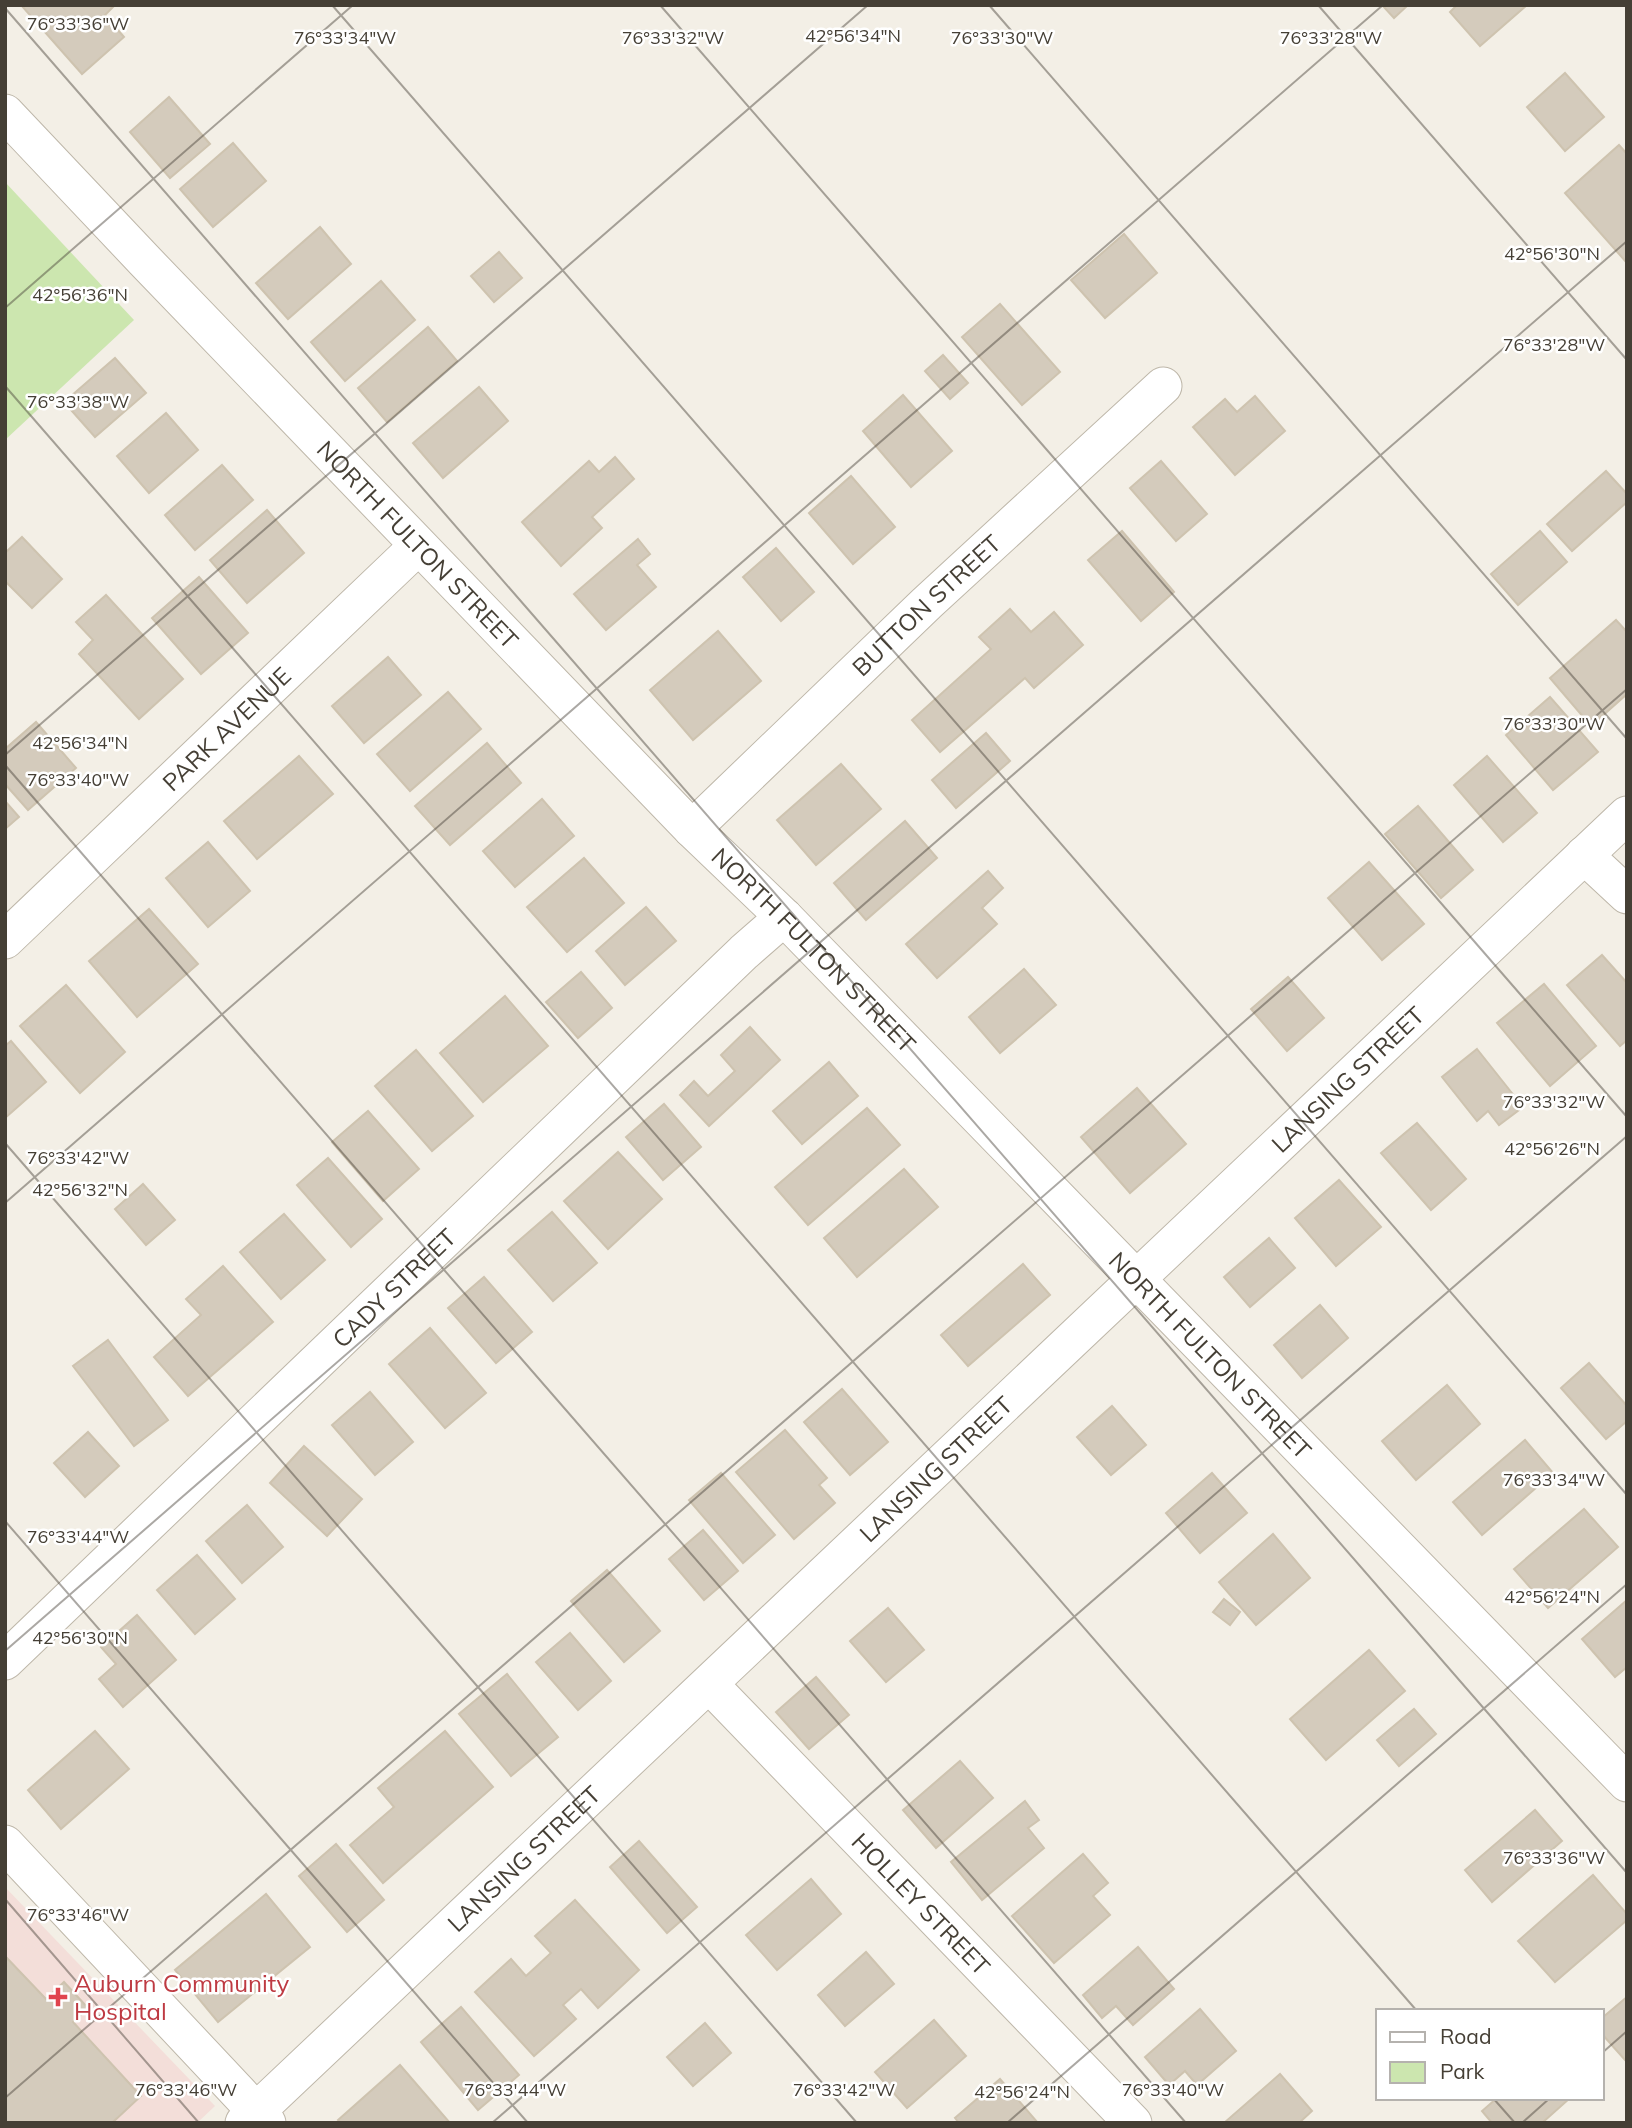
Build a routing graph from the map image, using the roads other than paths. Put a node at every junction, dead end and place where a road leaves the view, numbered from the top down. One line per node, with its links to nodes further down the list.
1 (5, 113): 3 (street, NORTH FULTON STREET)
2 (1163, 386): 5 (street, BUTTON STREET)
3 (418, 545): 5 (street, NORTH FULTON STREET); 9 (street, PARK AVENUE)
4 (1627, 815): 6 (street, LANSING STREET)
5 (692, 830): 8 (street, NORTH FULTON STREET)
6 (1584, 856): 7 (street); 10 (street, LANSING STREET)
7 (1627, 895)
8 (784, 917): 10 (street, NORTH FULTON STREET); 11 (street, CADY STREET)
9 (5, 940)
10 (1135, 1280): 12 (street, LANSING STREET); 13 (street, NORTH FULTON STREET)
11 (5, 1661)
12 (710, 1685): 15 (street, LANSING STREET); 16 (street, HOLLEY STREET)
13 (1627, 1783)
14 (5, 1844): 15 (street)
15 (256, 2119)
16 (1133, 2123)

